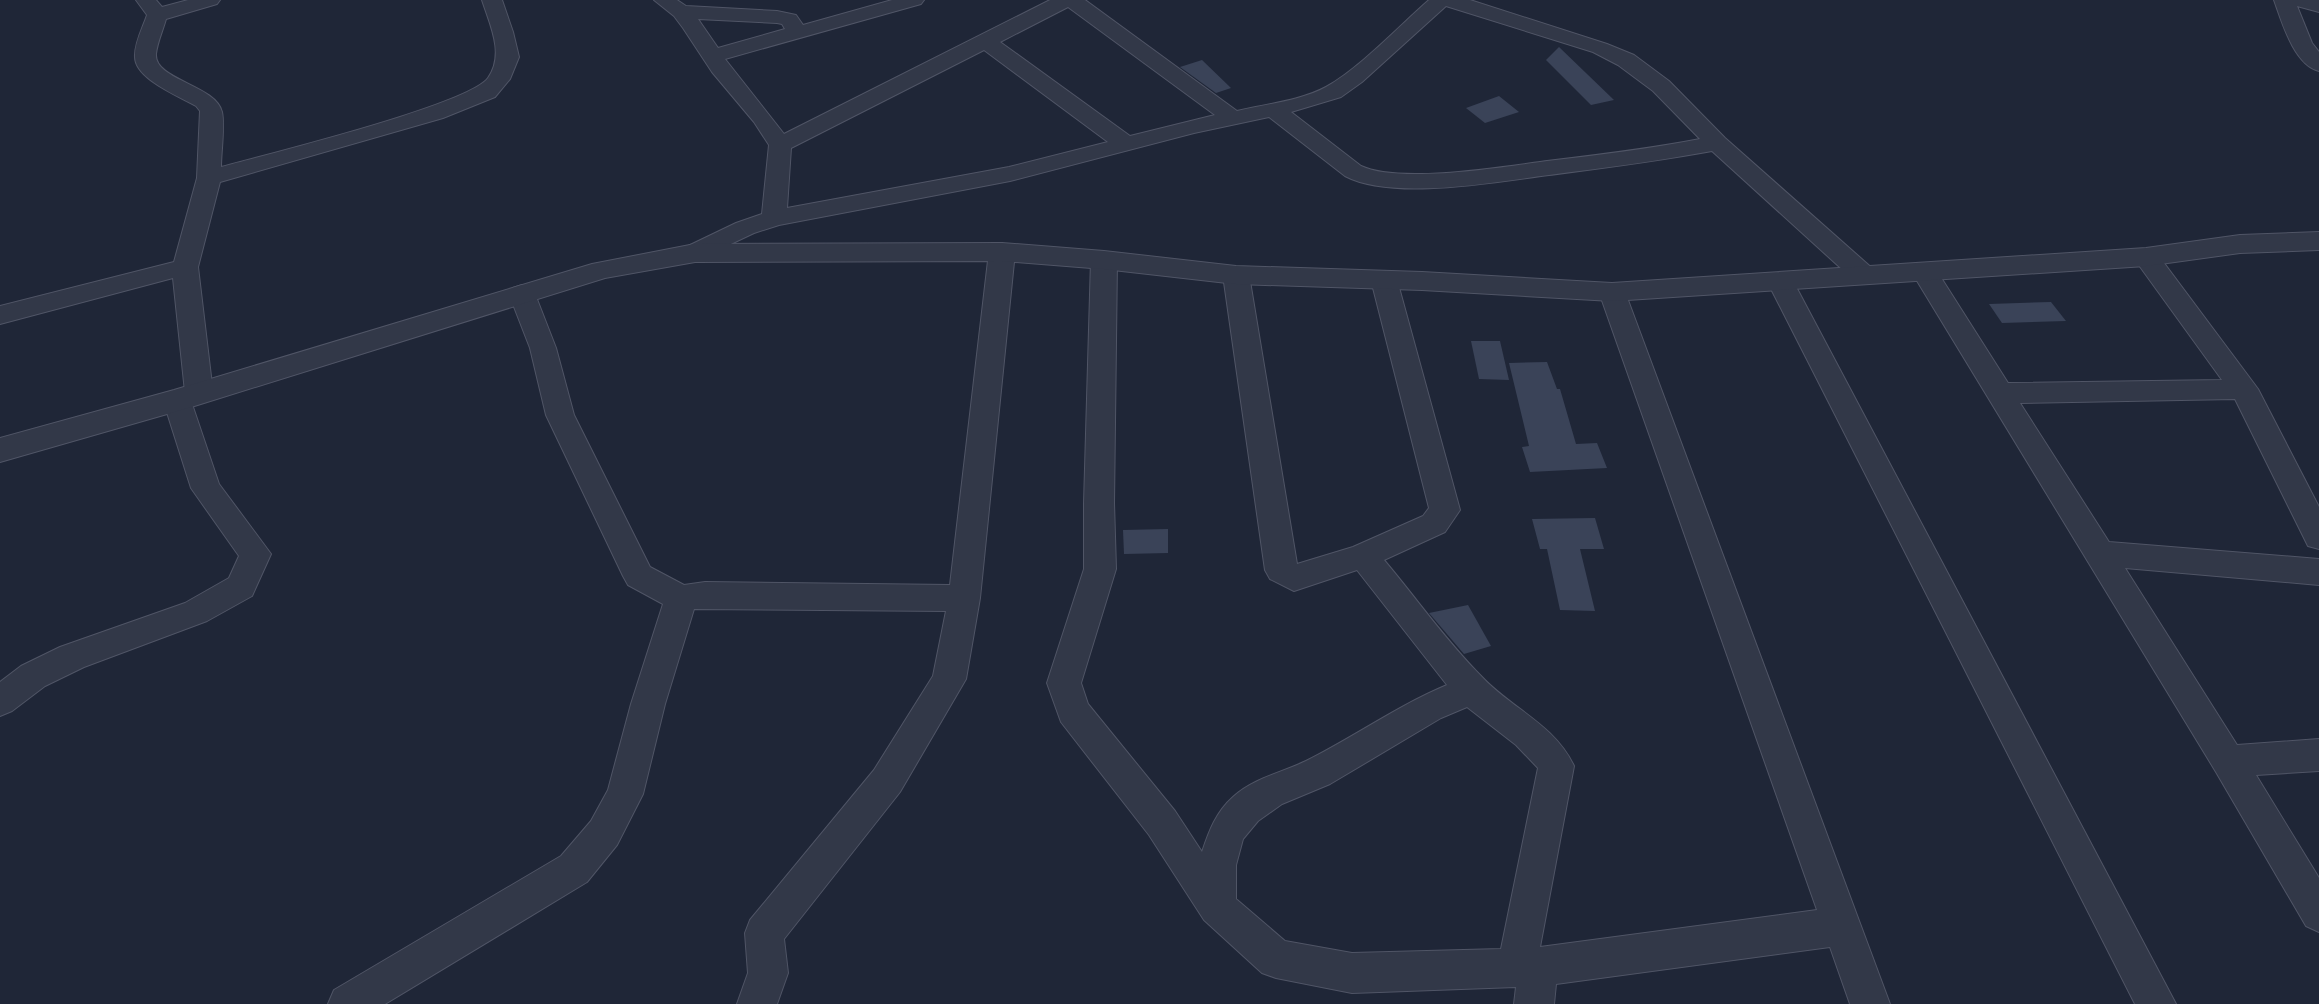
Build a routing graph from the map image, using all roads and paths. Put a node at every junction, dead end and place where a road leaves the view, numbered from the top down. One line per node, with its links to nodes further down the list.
1 (210, 0): 12 (street)
2 (492, 0): 22 (street)
3 (914, 0): 13 (street)
4 (1066, 0): 14 (street)
5 (1072, 0): 18 (street)
6 (1441, 0): 17 (street)
7 (1449, 0): 19 (street)
8 (2284, 0): 16 (street)
9 (2297, 0): 11 (street)
10 (672, 6): 13 (street); 15 (street)
11 (2319, 6)
12 (152, 8): 22 (street)
13 (793, 17): 15 (street)
14 (985, 41): 20 (street); 21 (street)
15 (713, 56): 21 (street)
16 (2319, 64)
17 (1274, 110): 18 (street); 19 (street)
18 (1234, 119): 20 (street)
19 (1717, 143): 32 (street)
20 (1126, 144): 23 (street)
21 (780, 145): 23 (street)
22 (208, 178): 29 (street)
23 (774, 218): 26 (street)
24 (2319, 241): 27 (street)
25 (1002, 252): 26 (street); 28 (street); 47 (street)
26 (695, 253): 36 (street)
27 (2146, 257): 30 (street); 38 (street)
28 (1104, 260): 31 (street); 52 (street)
29 (185, 267): 37 (street); 40 (street)
30 (1924, 271): 32 (street); 39 (street)
31 (1236, 275): 33 (street); 44 (street)
32 (1864, 275): 34 (street)
33 (1384, 280): 35 (street); 44 (street)
34 (1780, 281): 35 (street); 59 (street)
35 (1612, 292): 54 (street)
36 (522, 294): 40 (street); 46 (street)
37 (0, 315)
38 (2244, 389): 39 (street); 42 (street)
39 (2001, 393): 43 (street)
40 (188, 396): 41 (street); 49 (street)
41 (0, 450)
42 (2319, 537)
43 (2101, 555): 45 (street); 51 (street)
44 (1363, 556): 48 (street)
45 (2319, 572)
46 (681, 598): 47 (street); 56 (street)
47 (964, 598): 57 (street)
48 (1472, 690): 52 (street); 55 (street)
49 (0, 701)
50 (2319, 755): 51 (street)
51 (2228, 760): 53 (street)
52 (1217, 907): 55 (street)
53 (2319, 913)
54 (1842, 926): 55 (street); 58 (street)
55 (1529, 979)
56 (348, 1004)
57 (757, 1004)
58 (1870, 1004)
59 (2156, 1004)

